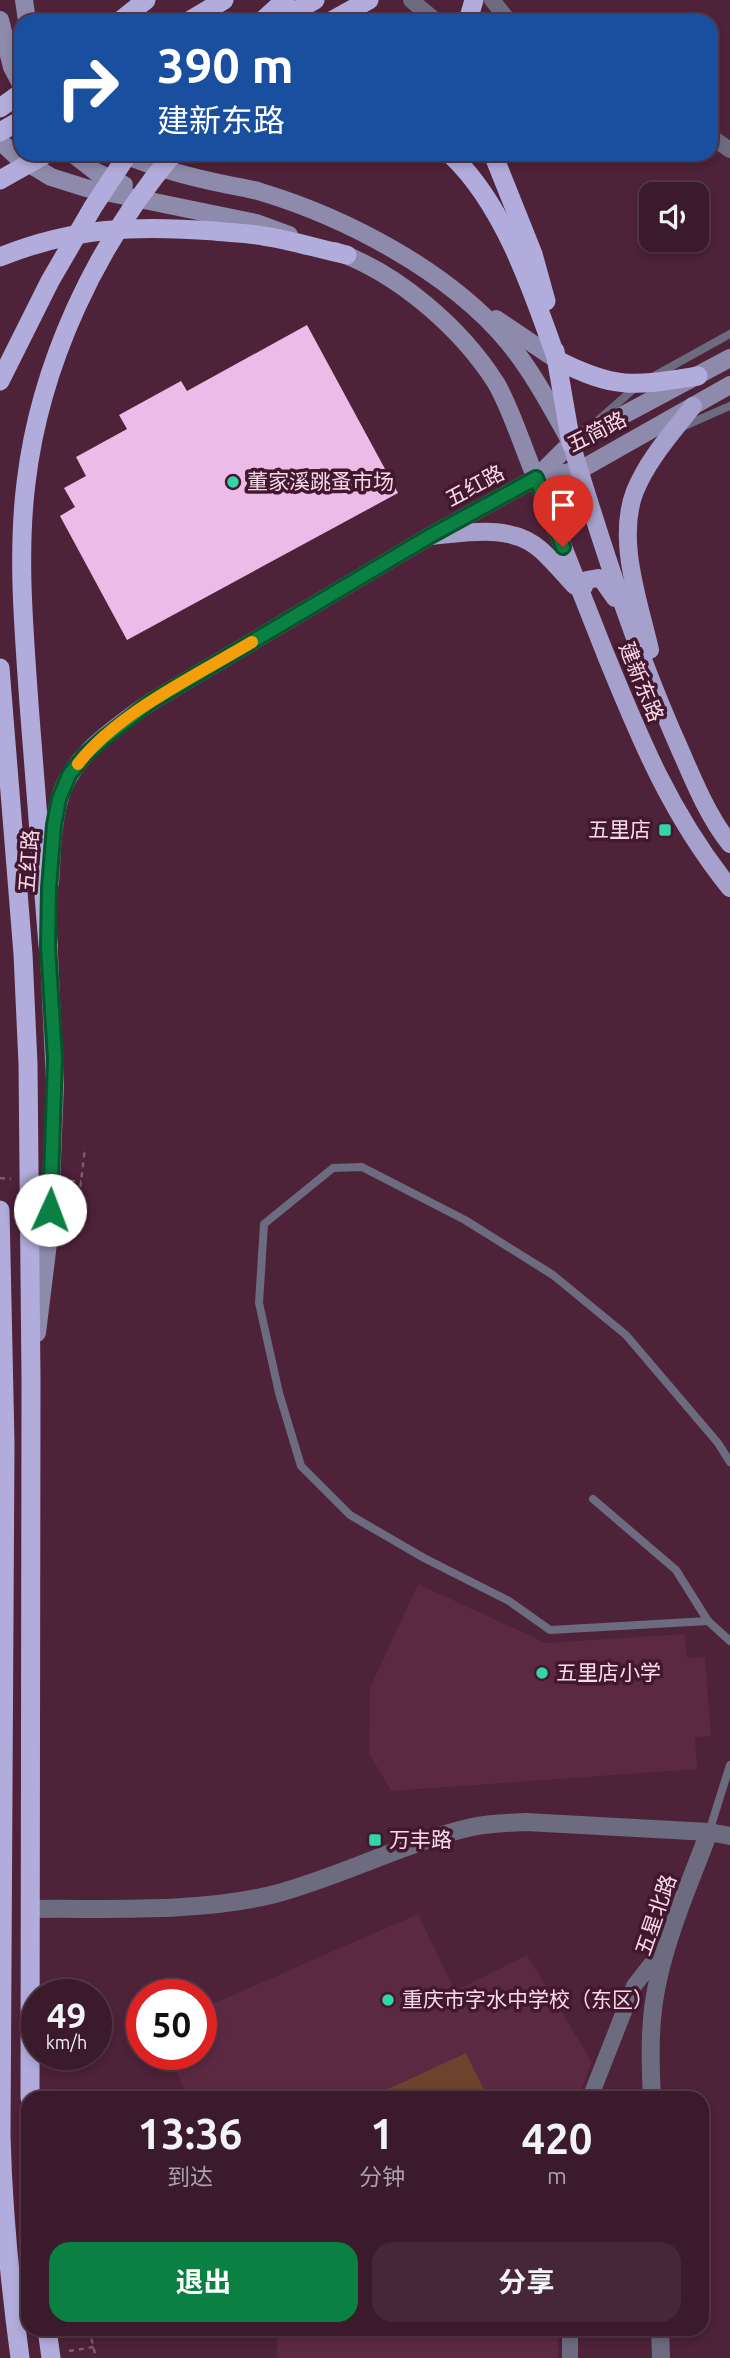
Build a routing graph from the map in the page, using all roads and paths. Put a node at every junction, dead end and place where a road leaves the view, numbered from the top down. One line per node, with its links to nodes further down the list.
1 (146, 0): 8 (highway)
2 (224, 0): 9 (highway)
3 (285, 0): 10 (highway)
4 (315, 0): 11 (highway)
5 (369, 0): 12 (highway)
6 (411, 0): 13 (street)
7 (492, 0): 14 (street)
8 (129, 14)
9 (201, 14)
10 (270, 14)
11 (290, 14)
12 (344, 14)
13 (428, 14)
14 (503, 14)
15 (0, 20): 16 (main road)
16 (14, 71)
17 (0, 141): 18 (main road)
18 (14, 154)
19 (25, 161): 28 (main road)
20 (34, 161): 27 (highway)
21 (82, 161): 28 (main road)
22 (121, 161): 36 (highway)
23 (140, 161): 31 (main road)
24 (167, 161): 52 (highway)
25 (456, 161): 34 (highway)
26 (497, 161): 34 (highway)
27 (2, 179)
28 (162, 202): 29 (main road)
29 (347, 255): 30 (highway); 44 (main road)
30 (0, 257)
31 (457, 292): 34 (main road); 42 (main road)
32 (730, 334): 37 (lane)
33 (730, 358): 35 (main road, 五简路)
34 (557, 360): 37 (highway); 42 (highway)
35 (698, 376): 37 (highway); 42 (main road, 五简路)
36 (0, 381)
37 (639, 385): 42 (lane)
38 (730, 385): 39 (main road, 五简路)
39 (693, 406): 41 (main road); 43 (main road, 五简路)
40 (730, 407): 41 (lane)
41 (674, 431): 43 (lane); 49 (main road)
42 (571, 443): 43 (main road, 建新东路); 44 (main road, 五简路)
43 (580, 470): 44 (main road, 五简路); 47 (main road, 建新东路)
44 (536, 478): 45 (main road, 五红路); 46 (main road, 建新东路)
45 (430, 536): 46 (main road); 52 (main road, 五红路)
46 (581, 592): 47 (main road); 51 (main road, 建新东路)
47 (627, 616): 49 (main road, 建新东路)
48 (0, 668): 56 (highway, 五红路)
49 (665, 715): 50 (main road, 建新东路)
50 (730, 844)
51 (730, 888)
52 (48, 946): 56 (main road, 五红路)
53 (85, 1147): 55 (path)
54 (0, 1210): 58 (highway)
55 (77, 1217)
56 (31, 1380): 66 (highway, 五红路)
57 (0, 1403): 58 (main road)
58 (5, 1443): 71 (highway)
59 (730, 1462): 61 (lane)
60 (593, 1499): 61 (lane)
61 (708, 1621): 62 (lane)
62 (730, 1641)
63 (730, 1765): 64 (lane)
64 (709, 1832): 65 (street); 66 (street); 67 (street, 五星北路)
65 (730, 1836)
66 (30, 1909): 68 (highway, 五红路)
67 (669, 1942): 69 (street); 70 (street, 五星北路)
68 (30, 2091)
69 (593, 2091)
70 (652, 2091)
71 (5, 2280): 76 (highway)
72 (48, 2336): 77 (highway)
73 (91, 2336): 78 (path)
74 (569, 2336): 79 (street)
75 (660, 2336): 80 (street)
76 (20, 2358)
77 (51, 2358)
78 (96, 2358)
79 (569, 2358)
80 (661, 2358)

